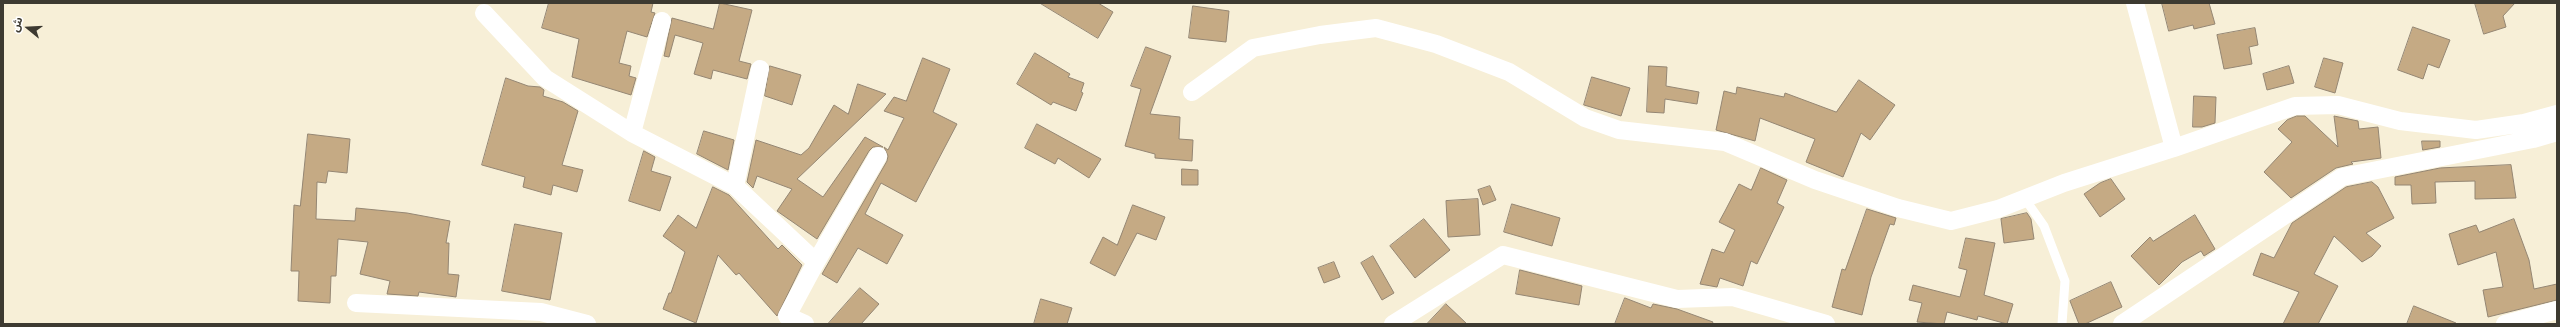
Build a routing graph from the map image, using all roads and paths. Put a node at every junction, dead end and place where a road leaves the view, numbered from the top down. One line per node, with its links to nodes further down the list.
1 (2135, 3): 9 (street)
2 (484, 13): 8 (street)
3 (662, 22): 8 (street)
4 (760, 69): 11 (street)
5 (1192, 92): 12 (street)
6 (2557, 114): 9 (street)
7 (2557, 132): 21 (street)
8 (632, 133): 11 (street)
9 (2174, 148): 12 (street)
10 (878, 156): 13 (street)
11 (735, 186): 13 (street)
12 (2025, 198): 20 (lane)
13 (816, 262): 17 (street)
14 (356, 303): 16 (street)
15 (2557, 310): 22 (street)
16 (587, 324)
17 (805, 324)
18 (1393, 324): 19 (street)
19 (1826, 324)
20 (2062, 324)
21 (2122, 324)
22 (2505, 324)

